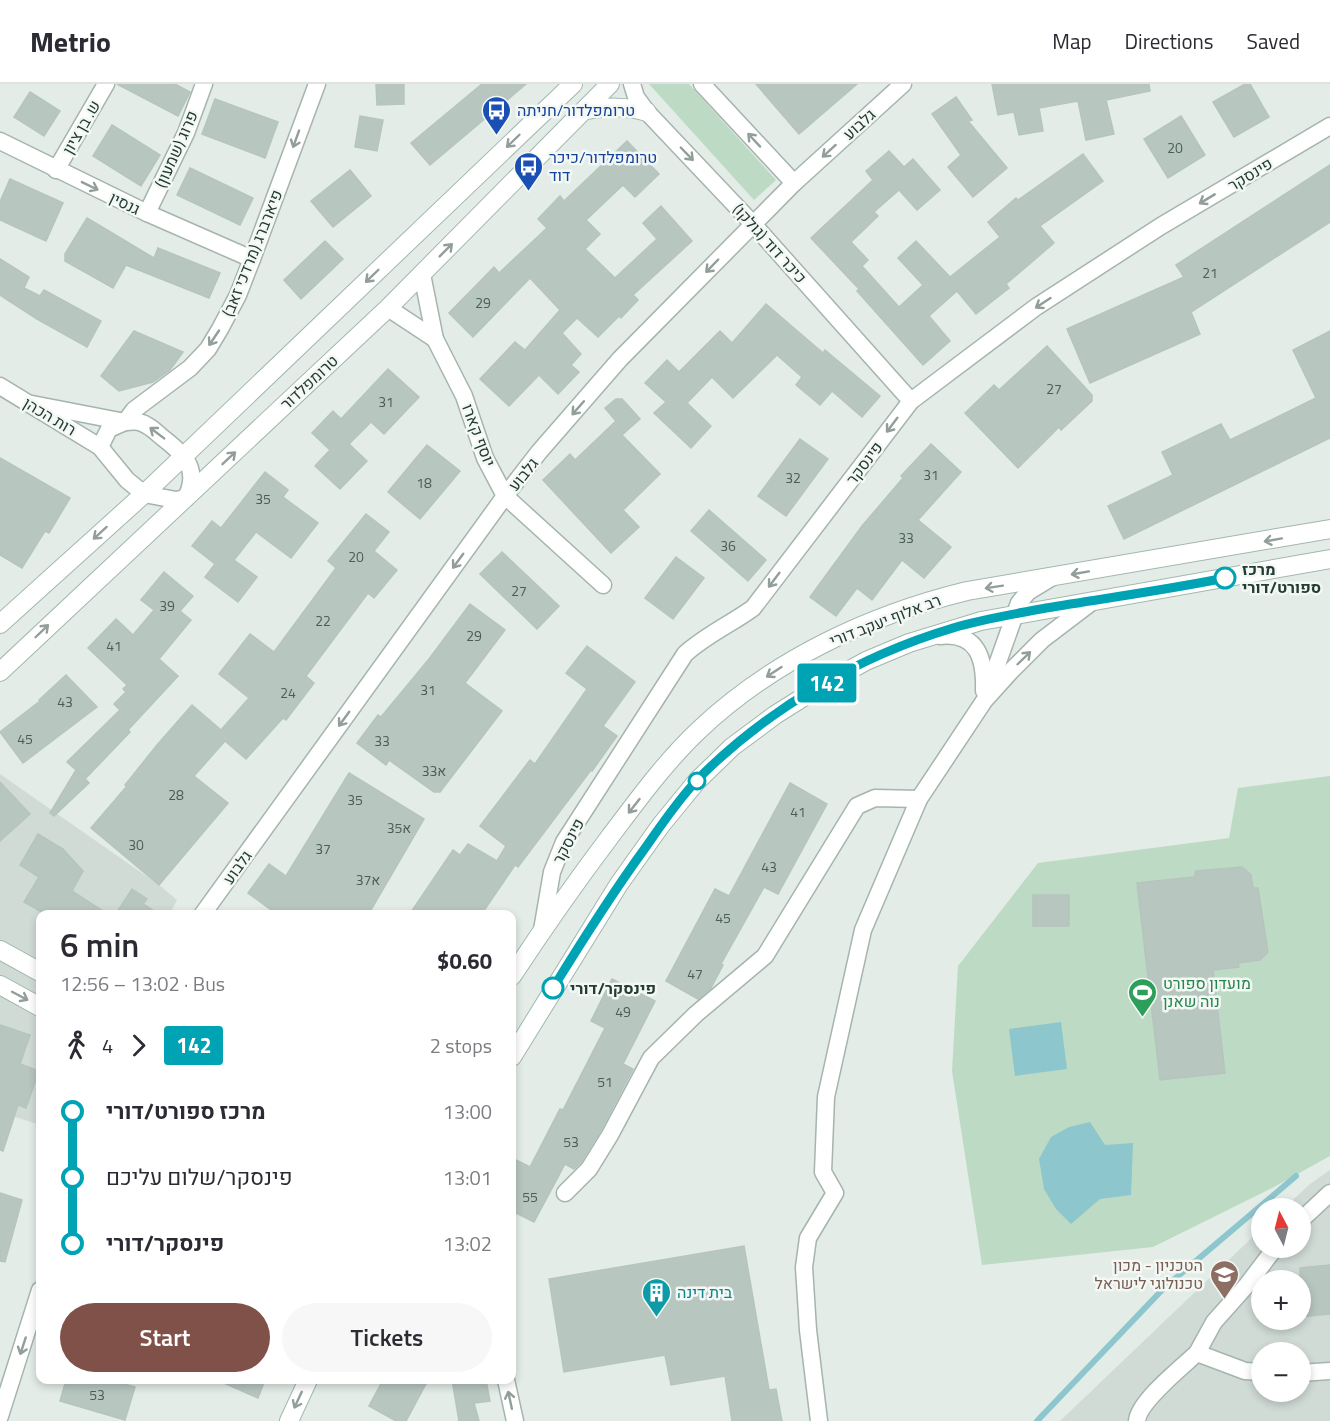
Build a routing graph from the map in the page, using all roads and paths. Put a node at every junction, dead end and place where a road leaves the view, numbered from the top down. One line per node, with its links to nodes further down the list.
1 (106, 84): 13 (street, ש. בן ציון)
2 (204, 84): 15 (street, פרוג (שמעון))
3 (317, 84): 17 (street, פיארברג (מרדכי זאב), one-way to 17)
4 (610, 84): 9 (main road, טרומפלדור)
5 (632, 84): 10 (street, כיכר דוד (גולקו))
6 (702, 84): 14 (street, one-way to 6)
7 (903, 84): 14 (street, גלבוע, one-way to 14)
8 (572, 85): 26 (main road, טרומפלדור, one-way to 26)
9 (586, 110): 10 (main road); 18 (main road, טרומפלדור, one-way to 9)
10 (646, 112): 16 (street, כיכר דוד (גולקו), one-way to 16)
11 (1330, 126): 22 (street, פינסקר, one-way to 22)
12 (0, 141): 13 (street, גנסין)
13 (56, 170): 15 (street, גנסין, one-way to 15)
14 (794, 183): 16 (street, גלבוע)
15 (147, 213): 17 (street, גנסין)
16 (753, 224): 22 (street, כיכר דוד (גולקו)); 28 (street, גלבוע, one-way to 28)
17 (252, 259): 24 (street, פיארברג (מרדכי זאב), one-way to 24)
18 (422, 274): 19 (main road, טרומפלדור); 20 (street)
19 (388, 308): 20 (street, יוסף קארו); 29 (main road, טרומפלדור, one-way to 19)
20 (435, 339): 28 (street, יוסף קארו)
21 (0, 386): 23 (street, רות הכהן)
22 (911, 401): 42 (street, פינסקר, one-way to 42)
23 (27, 403): 24 (street); 25 (street, רות הכהן)
24 (125, 422): 25 (street, פיארברג (מרדכי זאב)); 26 (street, one-way to 24)
25 (100, 447): 27 (street)
26 (184, 454): 27 (main road, טרומפלדור); 29 (street)
27 (144, 494): 29 (street); 36 (main road, טרומפלדור, one-way to 36)
28 (505, 496): 33 (street, יוסף קארו); 41 (street, גלבוע, one-way to 41)
29 (186, 498): 38 (main road, טרומפלדור, one-way to 29)
30 (1330, 529): 32 (main road, רב אלוף יעקב דורי, one-way to 32)
31 (1330, 559): 34 (main road, רב אלוף יעקב דורי)
32 (1051, 578): 35 (street); 42 (main road, רב אלוף יעקב דורי, one-way to 42)
33 (603, 585)
34 (1095, 600): 35 (main road, רב אלוף יעקב דורי); 39 (street, one-way to 34)
35 (1015, 614): 37 (main road, רב אלוף יעקב דורי); 39 (street)
36 (0, 624)
37 (924, 638): 39 (street); 48 (main road, רב אלוף יעקב דורי)
38 (0, 672)
39 (984, 701): 40 (street)
40 (919, 799): 49 (street); 63 (street)
41 (206, 910)
42 (542, 930): 45 (main road, רב אלוף יעקב דורי)
43 (0, 950): 44 (main road)
44 (36, 970)
45 (516, 970)
46 (0, 985): 47 (main road, one-way to 47)
47 (36, 1005)
48 (516, 1051)
49 (565, 1193)
50 (1330, 1193): 51 (street)
51 (1311, 1211)
52 (1267, 1258): 54 (street)
53 (36, 1303): 60 (street, one-way to 60)
54 (1197, 1353): 55 (street); 64 (street)
55 (1251, 1371)
56 (1330, 1371): 57 (street)
57 (1311, 1372)
58 (306, 1384): 61 (main road, one-way to 61)
59 (507, 1384): 62 (street, one-way to 59)
60 (0, 1416)
61 (289, 1421)
62 (514, 1421)
63 (819, 1421)
64 (1137, 1421)

